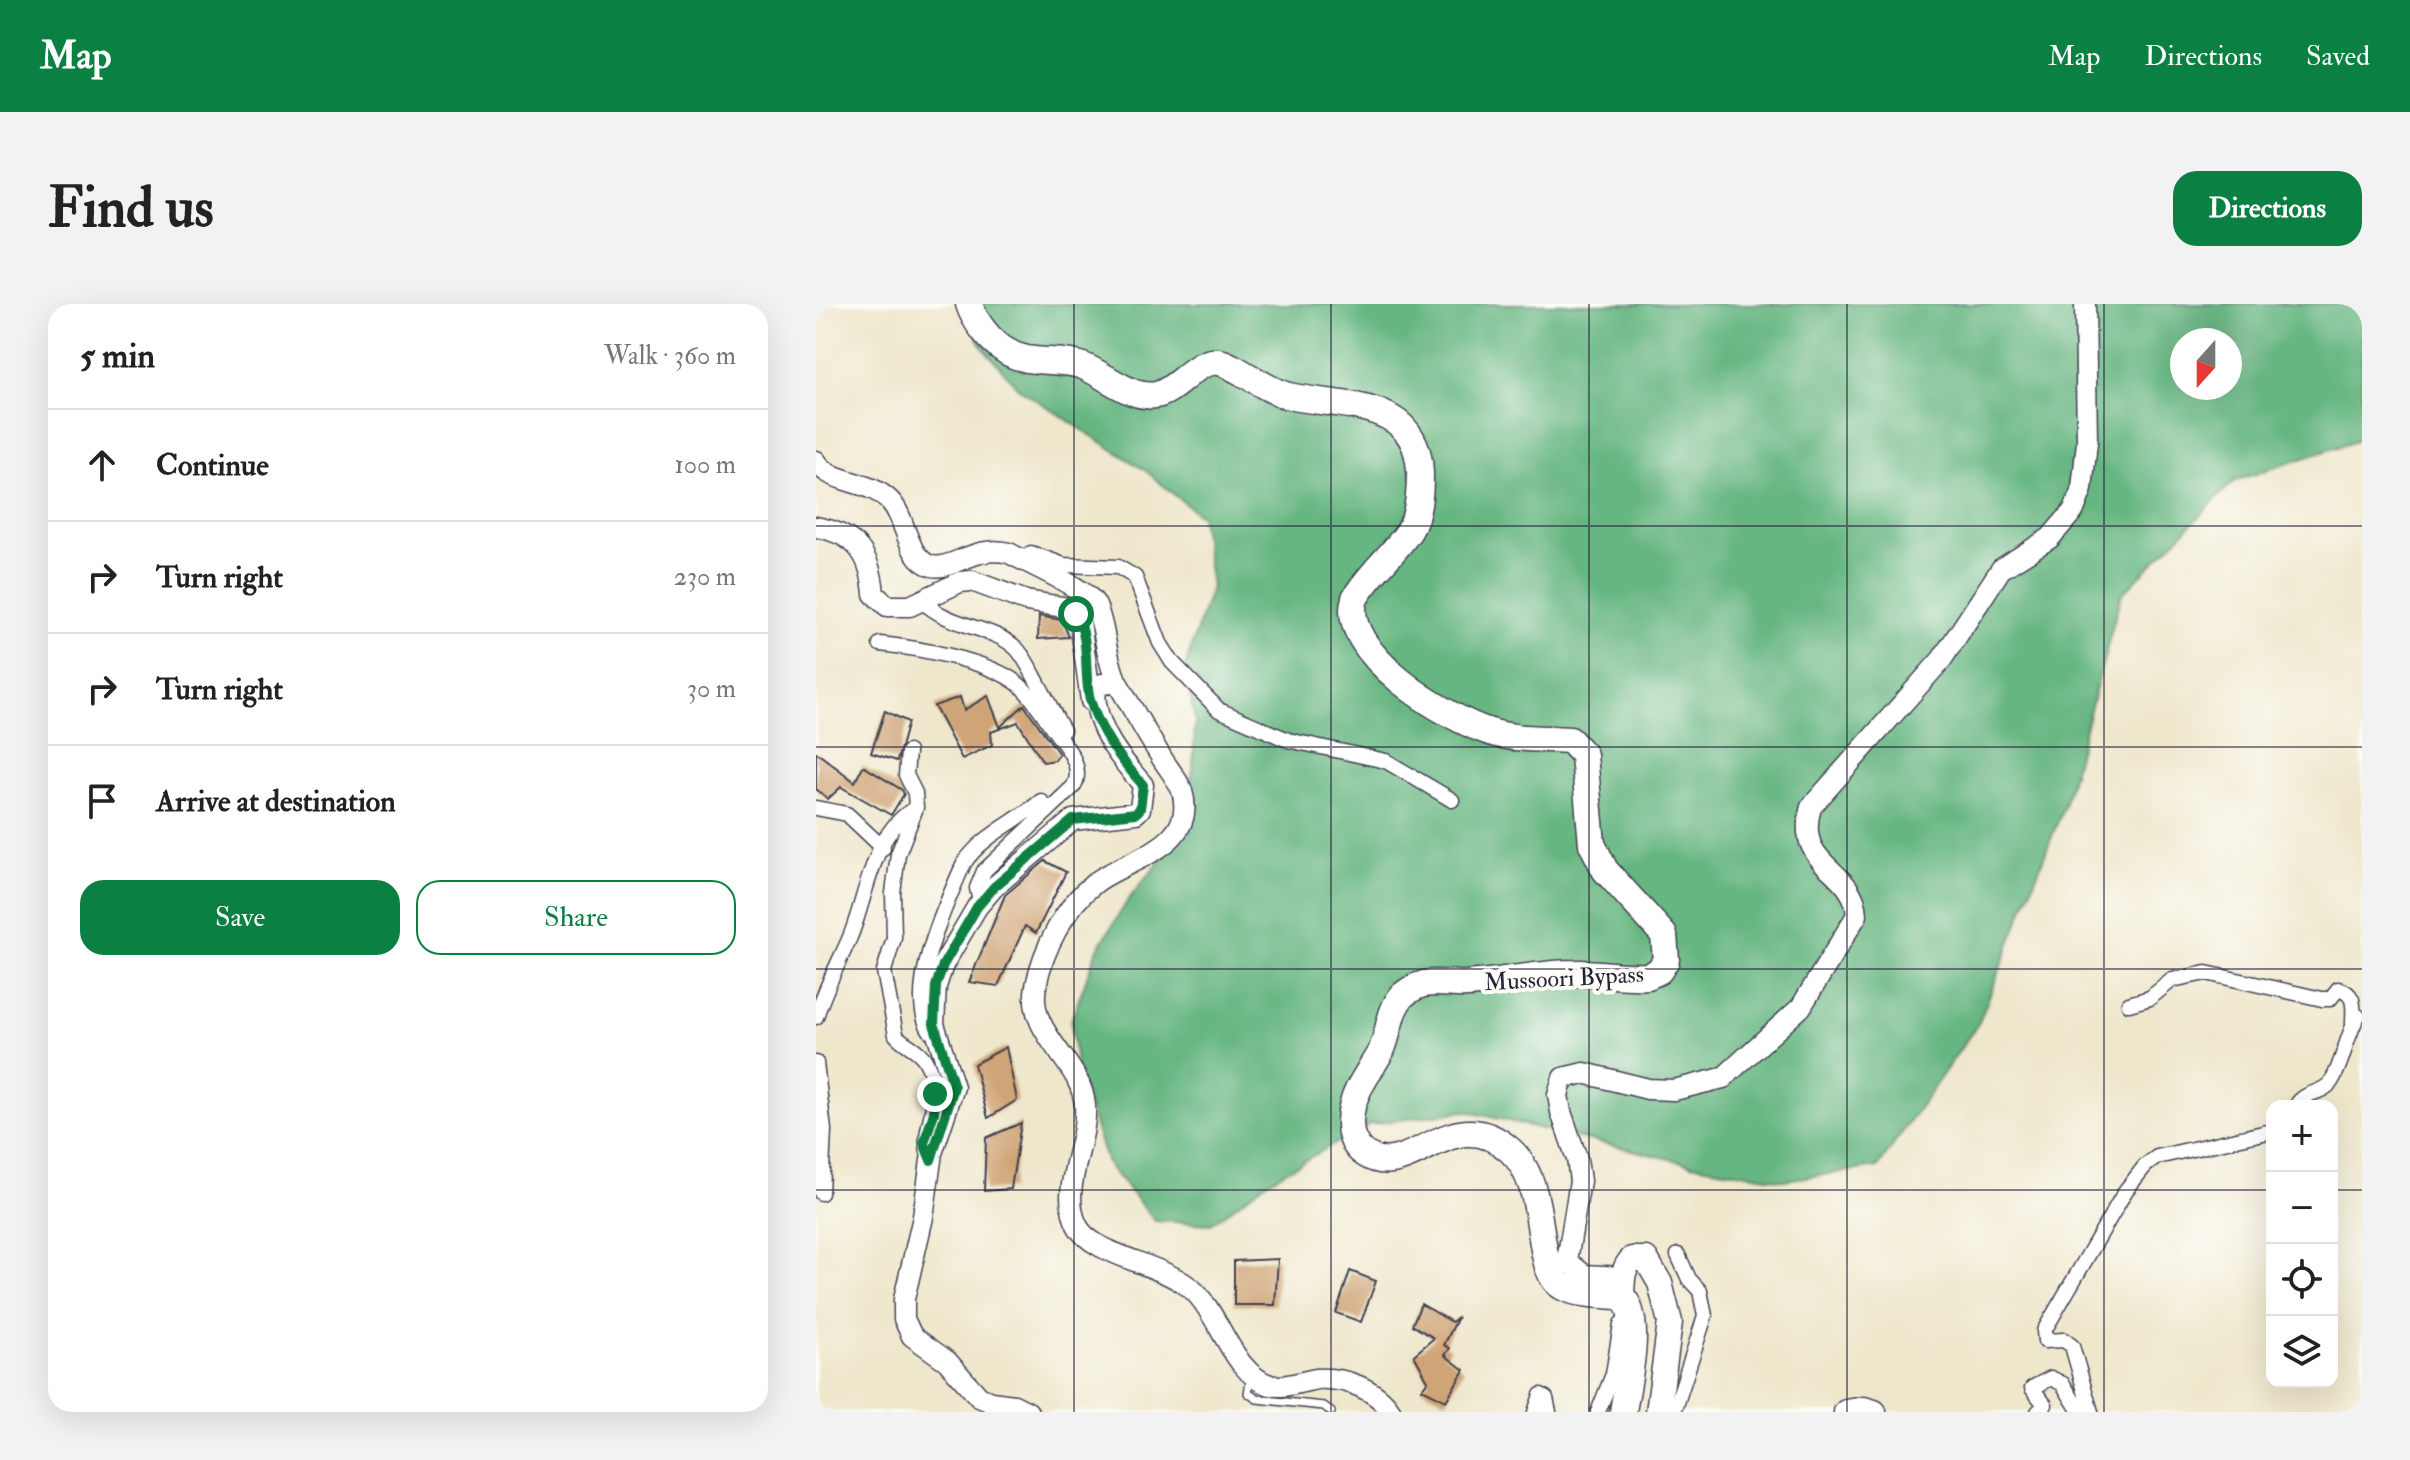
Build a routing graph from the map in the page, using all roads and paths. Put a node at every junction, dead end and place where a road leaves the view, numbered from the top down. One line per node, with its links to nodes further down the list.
1 (969, 304): 29 (highway, Mussoori Bypass)
2 (2085, 304): 29 (street)
3 (816, 461): 5 (street)
4 (816, 527): 6 (street)
5 (995, 549): 8 (street); 12 (street)
6 (921, 600): 9 (street); 11 (street)
7 (880, 644): 11 (street)
8 (1117, 682): 9 (street); 30 (street)
9 (1102, 722): 17 (street)
10 (908, 752): 15 (street)
11 (1078, 770): 17 (street)
12 (1452, 800)
13 (1041, 801): 22 (street)
14 (816, 808): 16 (street)
15 (916, 808): 16 (street); 26 (street)
16 (883, 848): 20 (street)
17 (980, 902): 22 (street)
18 (2129, 1004): 21 (street)
19 (2362, 1009): 21 (street)
20 (816, 1017)
21 (2353, 1024): 24 (street)
22 (939, 1041): 26 (street)
23 (816, 1063): 27 (street)
24 (2300, 1100)
25 (2266, 1132): 44 (street)
26 (931, 1160): 31 (street)
27 (821, 1193)
28 (1678, 1255): 39 (street)
29 (1622, 1287): 36 (street); 37 (highway); 38 (main road)
30 (1251, 1374): 32 (lane); 33 (street)
31 (1028, 1412)
32 (1331, 1412)
33 (1391, 1412)
34 (1535, 1412): 35 (street)
35 (1549, 1412)
36 (1598, 1412)
37 (1623, 1412)
38 (1658, 1412)
39 (1674, 1412)
40 (1846, 1412): 41 (main road)
41 (1874, 1412)
42 (2038, 1412): 43 (street)
43 (2080, 1412)
44 (2091, 1412)

